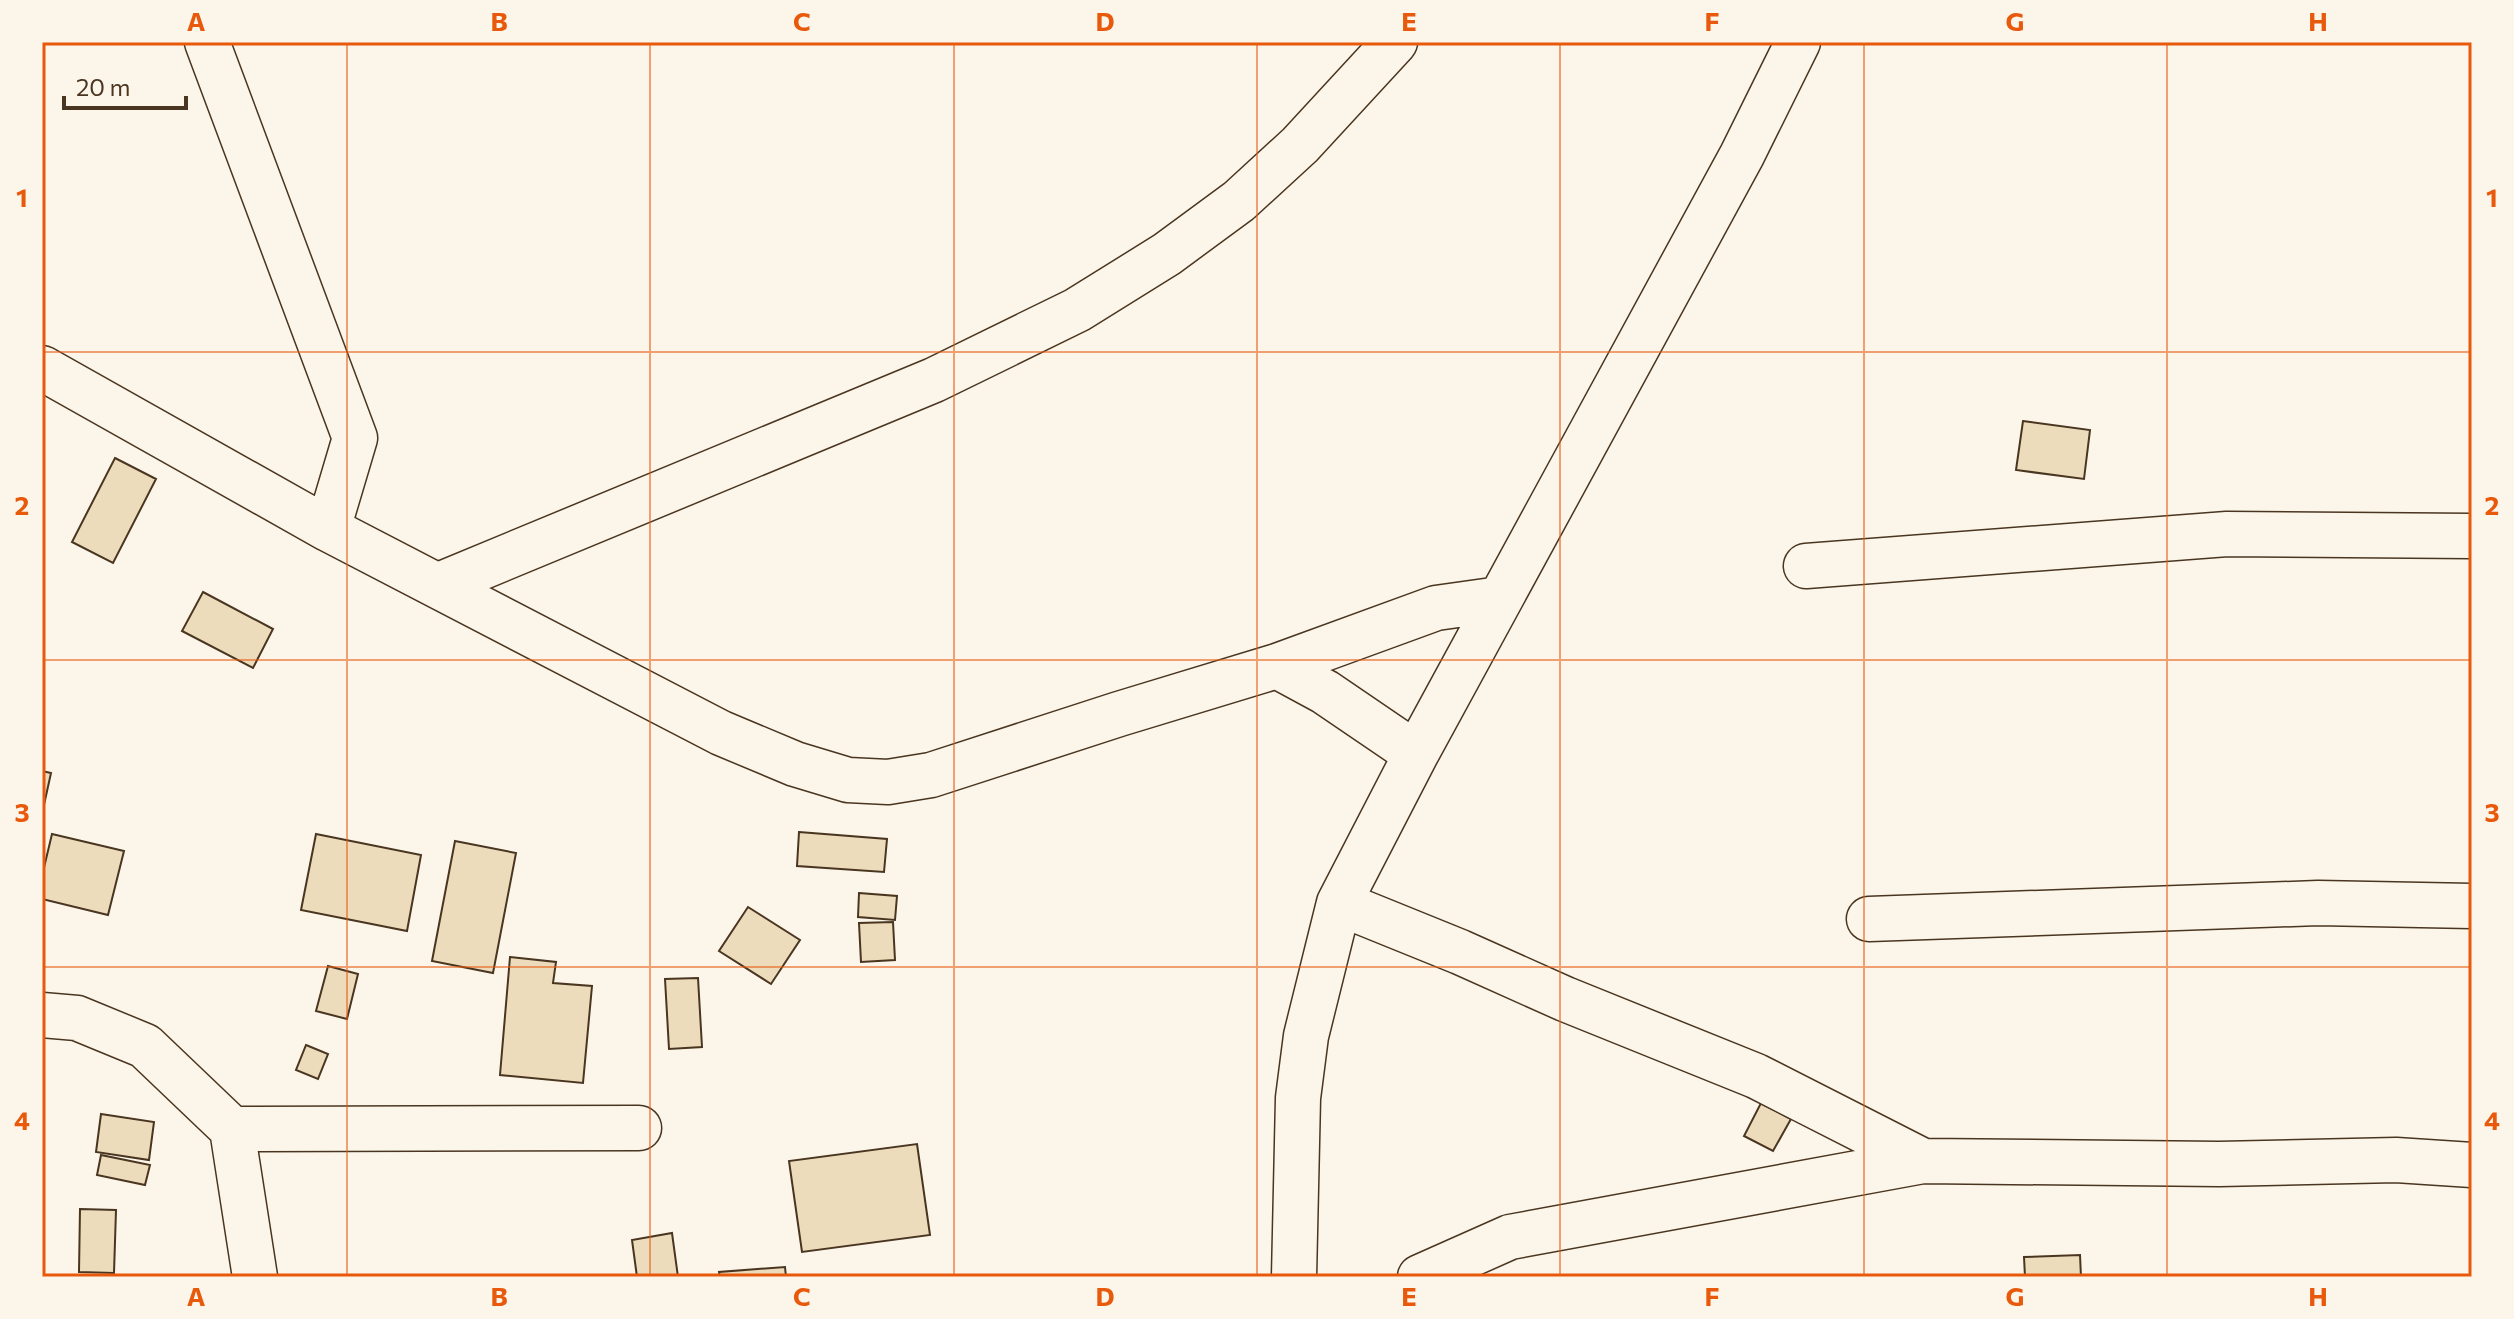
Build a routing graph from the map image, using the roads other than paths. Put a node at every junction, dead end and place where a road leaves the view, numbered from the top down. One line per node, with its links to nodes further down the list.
1 (207, 42): 5 (street)
2 (1395, 42): 8 (street)
3 (1798, 42): 9 (street)
4 (42, 368): 5 (street)
5 (328, 529): 8 (street)
6 (2472, 536): 7 (street)
7 (1806, 566)
8 (439, 585): 10 (street)
9 (1500, 599): 10 (street); 11 (street)
10 (1277, 666): 11 (street)
11 (1416, 754): 12 (street)
12 (1339, 903): 18 (street); 21 (street)
13 (2472, 906): 14 (street)
14 (1869, 919)
15 (42, 1015): 17 (street)
16 (639, 1128): 17 (street)
17 (232, 1129): 20 (street)
18 (1923, 1161): 19 (street); 22 (street)
19 (2472, 1165)
20 (255, 1277)
21 (1294, 1277)
22 (1420, 1277)

